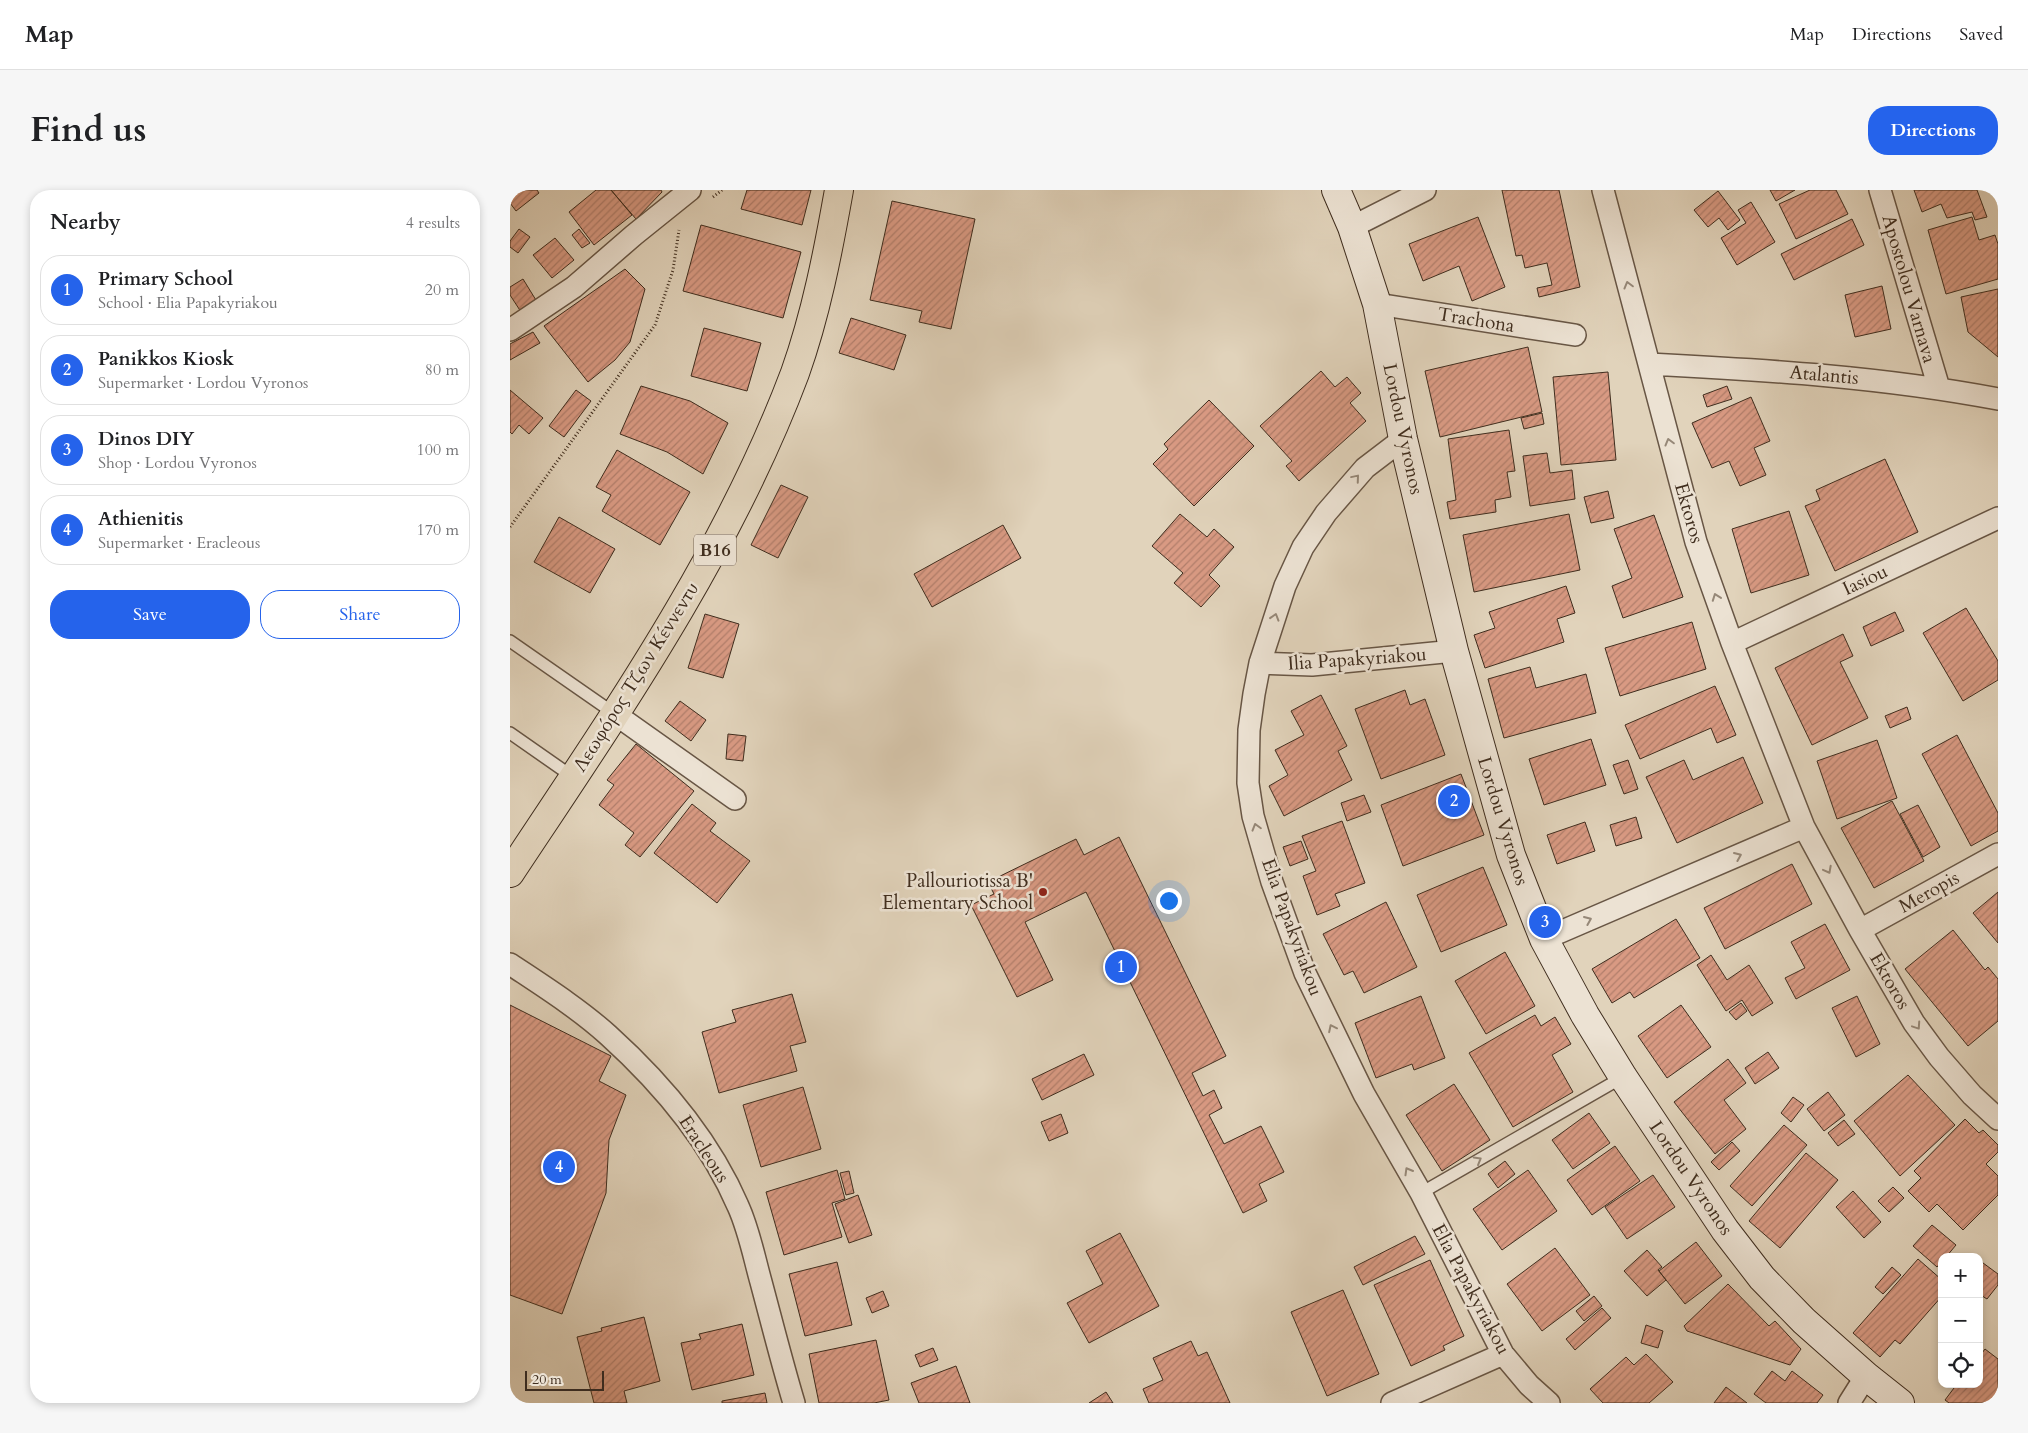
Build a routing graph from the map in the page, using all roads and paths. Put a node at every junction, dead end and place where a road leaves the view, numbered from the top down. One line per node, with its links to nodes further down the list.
1 (839, 190): 21 (main road, Λεωφόρος Τζων Κέννεντυ / B16)
2 (1336, 190): 7 (street, Lordou Vyronos)
3 (1424, 190): 7 (street)
4 (1603, 190): 11 (street, Ektoros, one-way to 4)
5 (1880, 190): 12 (street, Apostolou Varnava)
6 (688, 192): 9 (street); 16 (path)
7 (1352, 227): 8 (street, Lordou Vyronos)
8 (1377, 304): 10 (street, Trachona); 14 (street, Lordou Vyronos)
9 (510, 330)
10 (1575, 336)
11 (1649, 364): 12 (street, Atalantis); 18 (street, Ektoros, one-way to 11)
12 (1938, 388): 13 (street, Atalantis)
13 (1998, 399)
14 (1403, 439): 19 (street, Lordou Vyronos); 20 (street, Elia Papakyriakou, one-way to 14)
15 (1998, 518): 18 (street, Iasiou)
16 (510, 527)
17 (510, 641): 21 (lane)
18 (1732, 643): 25 (street, Ektoros)
19 (1454, 651): 20 (street, Ilia Papakyriakou); 29 (street, Lordou Vyronos)
20 (1260, 663): 33 (street, Elia Papakyriakou, one-way to 20)
21 (615, 714): 23 (main road, Λεωφόρος Τζων Κέννεντυ / B16); 24 (street)
22 (510, 733): 23 (lane)
23 (573, 777): 27 (main road, Λεωφόρος Τζων Κέννεντυ / B16)
24 (735, 799)
25 (1804, 827): 28 (street, Ektoros, one-way to 28); 29 (street, one-way to 25)
26 (1998, 854): 28 (street, Meropis)
27 (510, 873)
28 (1860, 930): 32 (street, Ektoros, one-way to 32)
29 (1544, 939): 31 (street, Lordou Vyronos)
30 (510, 964): 36 (street, Eracleous)
31 (1622, 1077): 33 (lane, one-way to 31); 35 (street, Lordou Vyronos)
32 (1998, 1120)
33 (1421, 1193): 34 (street, Elia Papakyriakou)
34 (1504, 1354): 37 (street); 38 (street, Elia Papakyriakou)
35 (1866, 1376): 39 (street); 40 (street, Lordou Vyronos)
36 (794, 1403)
37 (1392, 1403)
38 (1549, 1403)
39 (1849, 1403)
40 (1900, 1403)

